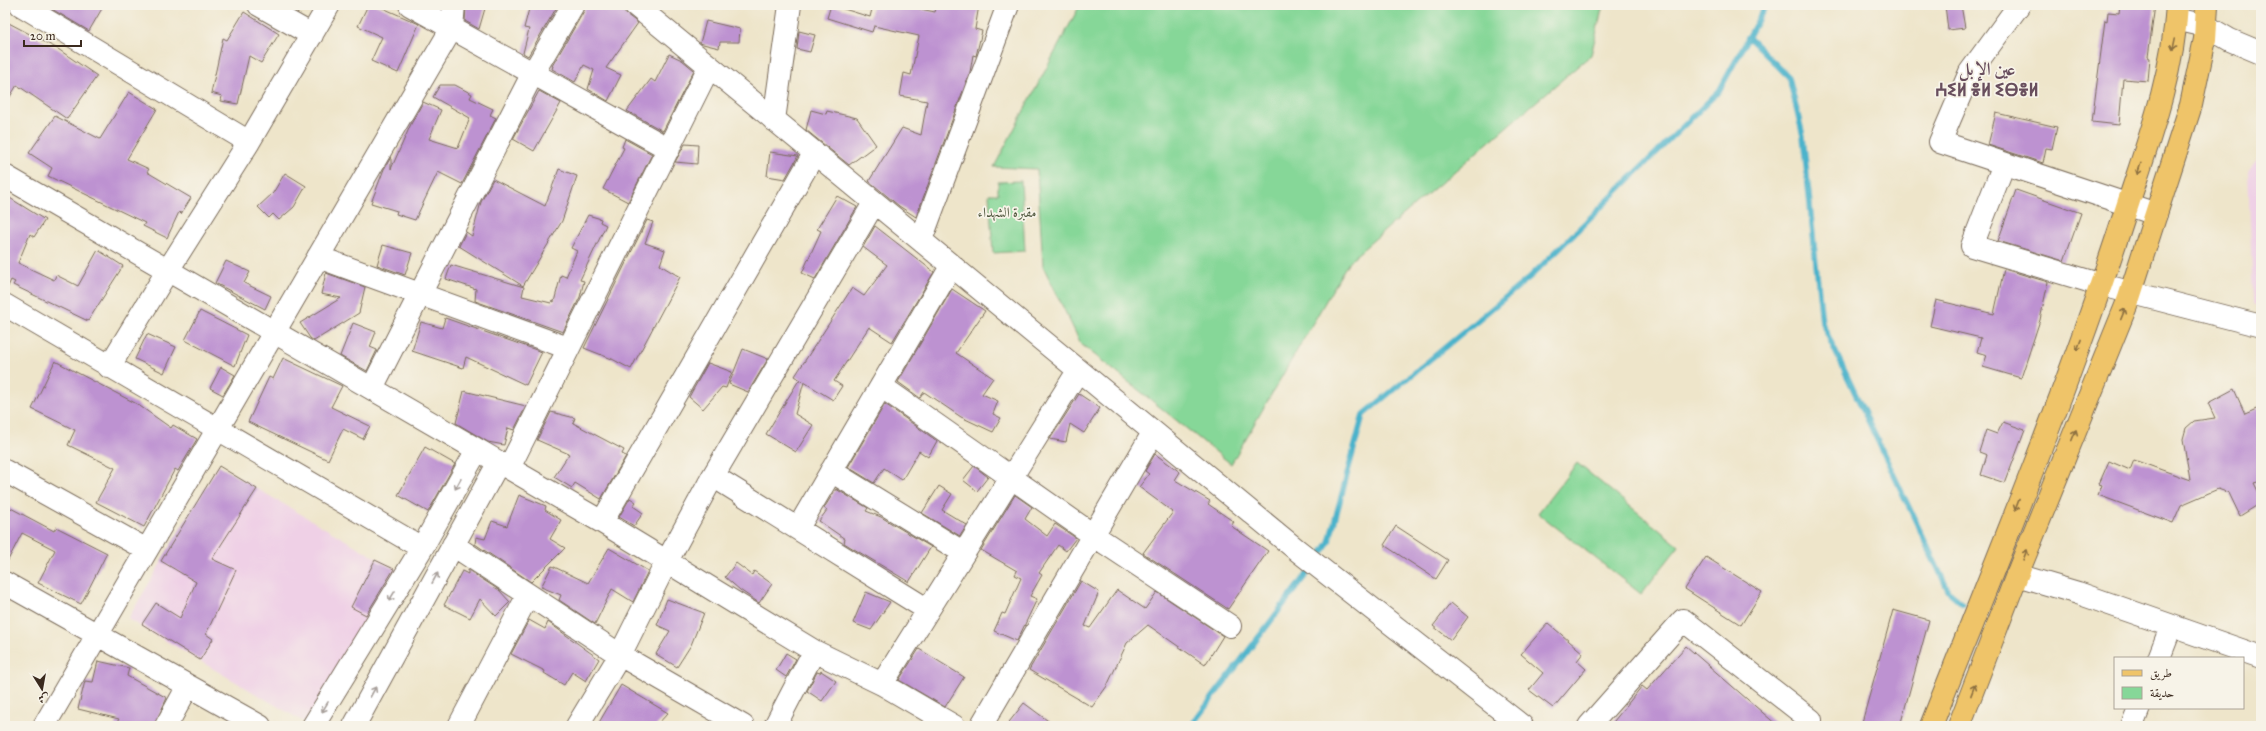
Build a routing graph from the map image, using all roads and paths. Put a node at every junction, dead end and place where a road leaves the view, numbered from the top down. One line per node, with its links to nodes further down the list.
1 (21, 5): 19 (street)
2 (259, 5): 14 (street)
3 (329, 5): 14 (street)
4 (410, 5): 13 (street)
5 (454, 5): 13 (street)
6 (573, 5): 17 (street)
7 (790, 5): 18 (street)
8 (1008, 5): 27 (street)
9 (2019, 5): 22 (street)
10 (637, 6): 16 (street)
11 (2177, 12): 12 (street); 25 (main road, one-way to 25)
12 (2207, 15): 15 (street); 26 (main road)
13 (452, 28): 17 (street); 28 (street)
14 (312, 35): 19 (street)
15 (2261, 53)
16 (709, 67): 18 (street); 20 (street)
17 (533, 73): 20 (street); 33 (street)
18 (774, 120): 21 (street)
19 (249, 142): 30 (street)
20 (669, 149): 37 (street)
21 (814, 154): 24 (street); 52 (street)
22 (2004, 164): 25 (street); 31 (street)
23 (5, 176): 30 (street)
24 (874, 203): 27 (street); 48 (street)
25 (2128, 204): 26 (street); 31 (main road)
26 (2156, 214): 32 (main road)
27 (921, 240): 29 (street)
28 (318, 257): 33 (street); 36 (street)
29 (952, 265): 39 (street); 40 (street)
30 (168, 270): 36 (street); 38 (street)
31 (2102, 285): 32 (street); 50 (main road, one-way to 50)
32 (2131, 292): 35 (street); 51 (main road, one-way to 32)
33 (419, 293): 37 (street); 41 (street)
34 (5, 305): 38 (street)
35 (2261, 326)
36 (275, 331): 41 (street); 42 (street)
37 (568, 348): 45 (street)
38 (109, 367): 42 (street)
39 (1078, 371): 43 (street); 49 (street)
40 (881, 386): 47 (street); 49 (street)
41 (372, 388): 44 (street)
42 (217, 430): 56 (street); 57 (street)
43 (1153, 433): 54 (street); 76 (street)
44 (477, 450): 45 (street); 56 (street, one-way to 56)
45 (504, 465): 52 (street); 55 (street)
46 (5, 471): 57 (street)
47 (831, 471): 53 (street); 58 (street)
48 (713, 476): 53 (street); 59 (street)
49 (1012, 476): 54 (street); 58 (street)
50 (2025, 485): 51 (street); 88 (main road, one-way to 88)
51 (2049, 496): 60 (main road, one-way to 51)
52 (602, 522): 59 (street)
53 (798, 528): 63 (street)
54 (1093, 534): 64 (street); 86 (street)
55 (453, 545): 62 (street); 80 (street, one-way to 55)
56 (422, 548): 79 (street, one-way to 79)
57 (147, 550): 66 (street)
58 (964, 553): 63 (street)
59 (667, 561): 67 (street); 68 (street)
60 (2017, 575): 65 (street); 89 (main road, one-way to 60)
61 (5, 583): 66 (street)
62 (528, 595): 68 (street); 81 (street)
63 (928, 610): 71 (street)
64 (1230, 626)
65 (2171, 627): 69 (street); 70 (street)
66 (98, 634): 72 (street); 77 (street)
67 (814, 651): 71 (street); 84 (street)
68 (620, 655): 82 (street); 83 (street)
69 (2159, 657)
70 (2261, 657)
71 (882, 684): 85 (street)
72 (188, 686): 75 (street); 78 (street)
73 (2139, 709): 90 (street)
74 (1811, 720): 87 (street)
75 (249, 723)
76 (1517, 724)
77 (44, 726)
78 (166, 726)
79 (313, 726)
80 (354, 726)
81 (459, 726)
82 (577, 726)
83 (743, 726)
84 (775, 726)
85 (954, 726)
86 (981, 726)
87 (1589, 726)
88 (1930, 726)
89 (1959, 726)
90 (2132, 726)

